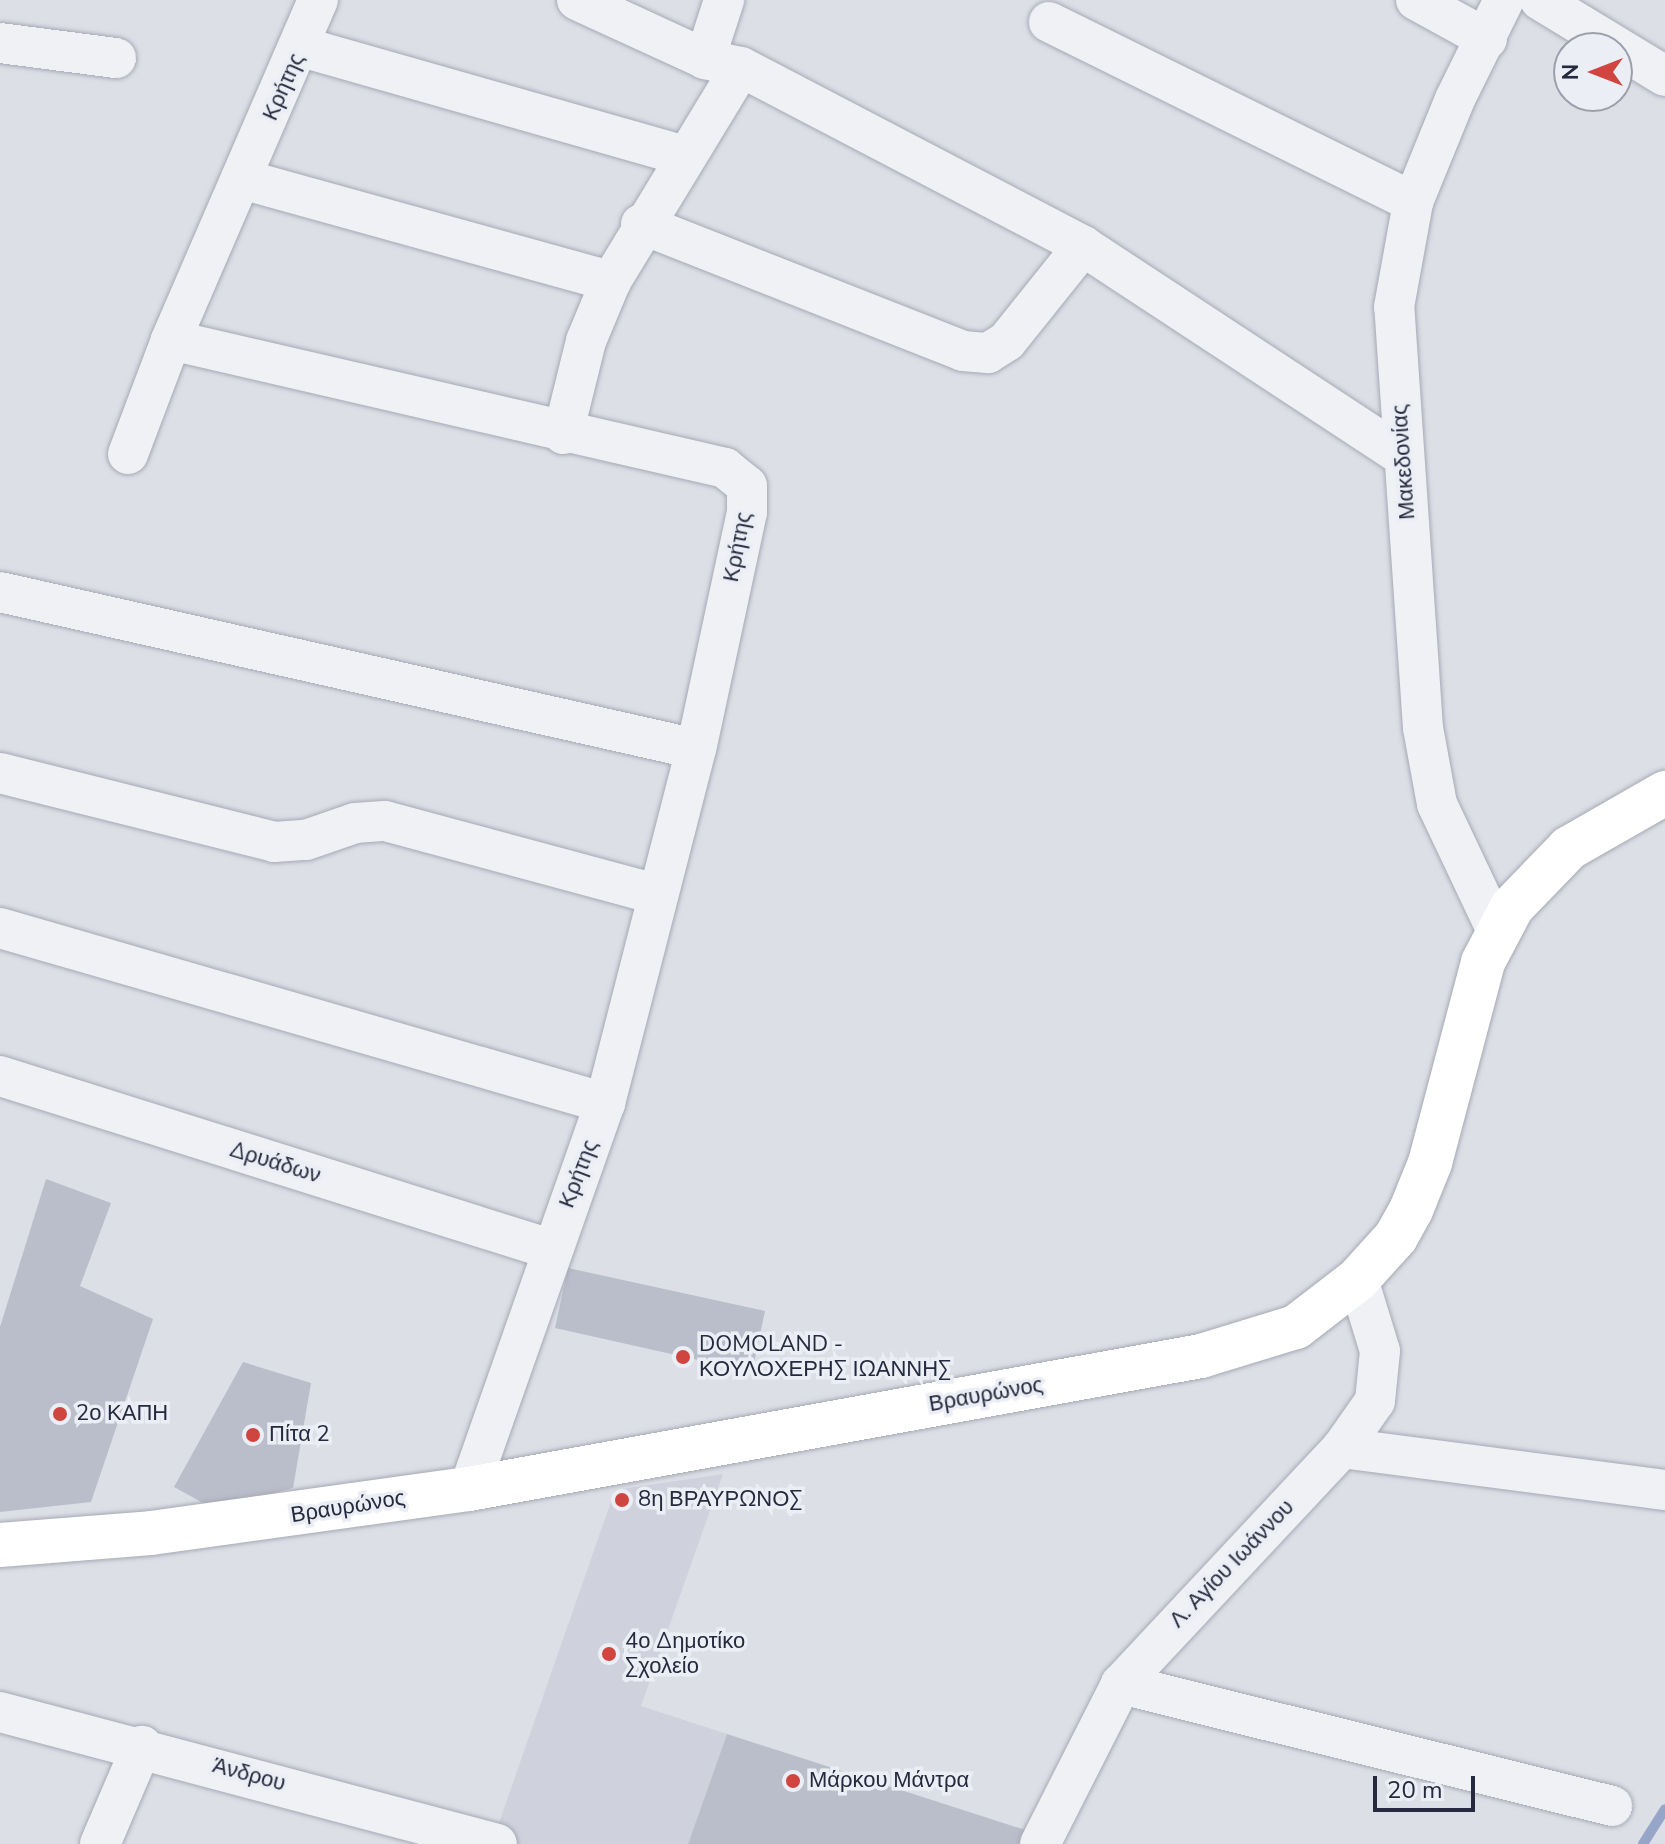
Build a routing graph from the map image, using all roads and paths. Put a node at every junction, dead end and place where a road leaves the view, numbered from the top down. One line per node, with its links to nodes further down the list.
1 (318, 0): 10 (street, Κρήτης)
2 (577, 0): 12 (street)
3 (724, 0): 12 (street)
4 (1416, 0): 8 (street)
5 (1504, 0): 8 (street, Μακεδονίας)
6 (1540, 0): 13 (street)
7 (1049, 22): 16 (street)
8 (1487, 39): 16 (street, Μακεδονίας)
9 (0, 43): 11 (street)
10 (302, 47): 14 (street); 15 (street, Κρήτης)
11 (116, 58)
12 (723, 63): 14 (street); 18 (street)
13 (1665, 76)
14 (685, 156): 17 (street)
15 (242, 179): 19 (street); 20 (street, Κρήτης)
16 (1413, 202): 23 (street, Μακεδονίας)
17 (641, 224): 18 (street); 19 (street)
18 (1083, 246): 23 (street)
19 (611, 281): 21 (street)
20 (171, 340): 21 (street, Κρήτης); 22 (street)
21 (563, 434): 25 (street, Κρήτης)
22 (128, 454)
23 (1403, 456): 30 (street, Μακεδονίας)
24 (0, 592): 25 (street)
25 (696, 749): 28 (street, Κρήτης)
26 (0, 773): 28 (street)
27 (1665, 793): 30 (main road, Βραυρώνος)
28 (655, 894): 32 (street, Κρήτης)
29 (0, 928): 32 (street)
30 (1497, 931): 34 (main road, Βραυρώνος)
31 (0, 1076): 33 (street, Δρυάδων)
32 (605, 1103): 33 (street, Κρήτης)
33 (550, 1249): 36 (street, Κρήτης)
34 (1358, 1279): 35 (street, Λ. Αγίου Ιωάννου); 36 (main road, Βραυρώνος)
35 (1342, 1448): 37 (street); 39 (street, Λ. Αγίου Ιωάννου)
36 (469, 1489): 38 (main road, Βραυρώνος)
37 (1665, 1490)
38 (0, 1545)
39 (1121, 1684): 42 (street); 44 (street, Λ. Αγίου Ιωάννου)
40 (0, 1712): 41 (street, Άνδρου)
41 (142, 1746): 43 (street, Άνδρου); 45 (street)
42 (1612, 1806)
43 (474, 1841)
44 (1054, 1841)
45 (100, 1844)

